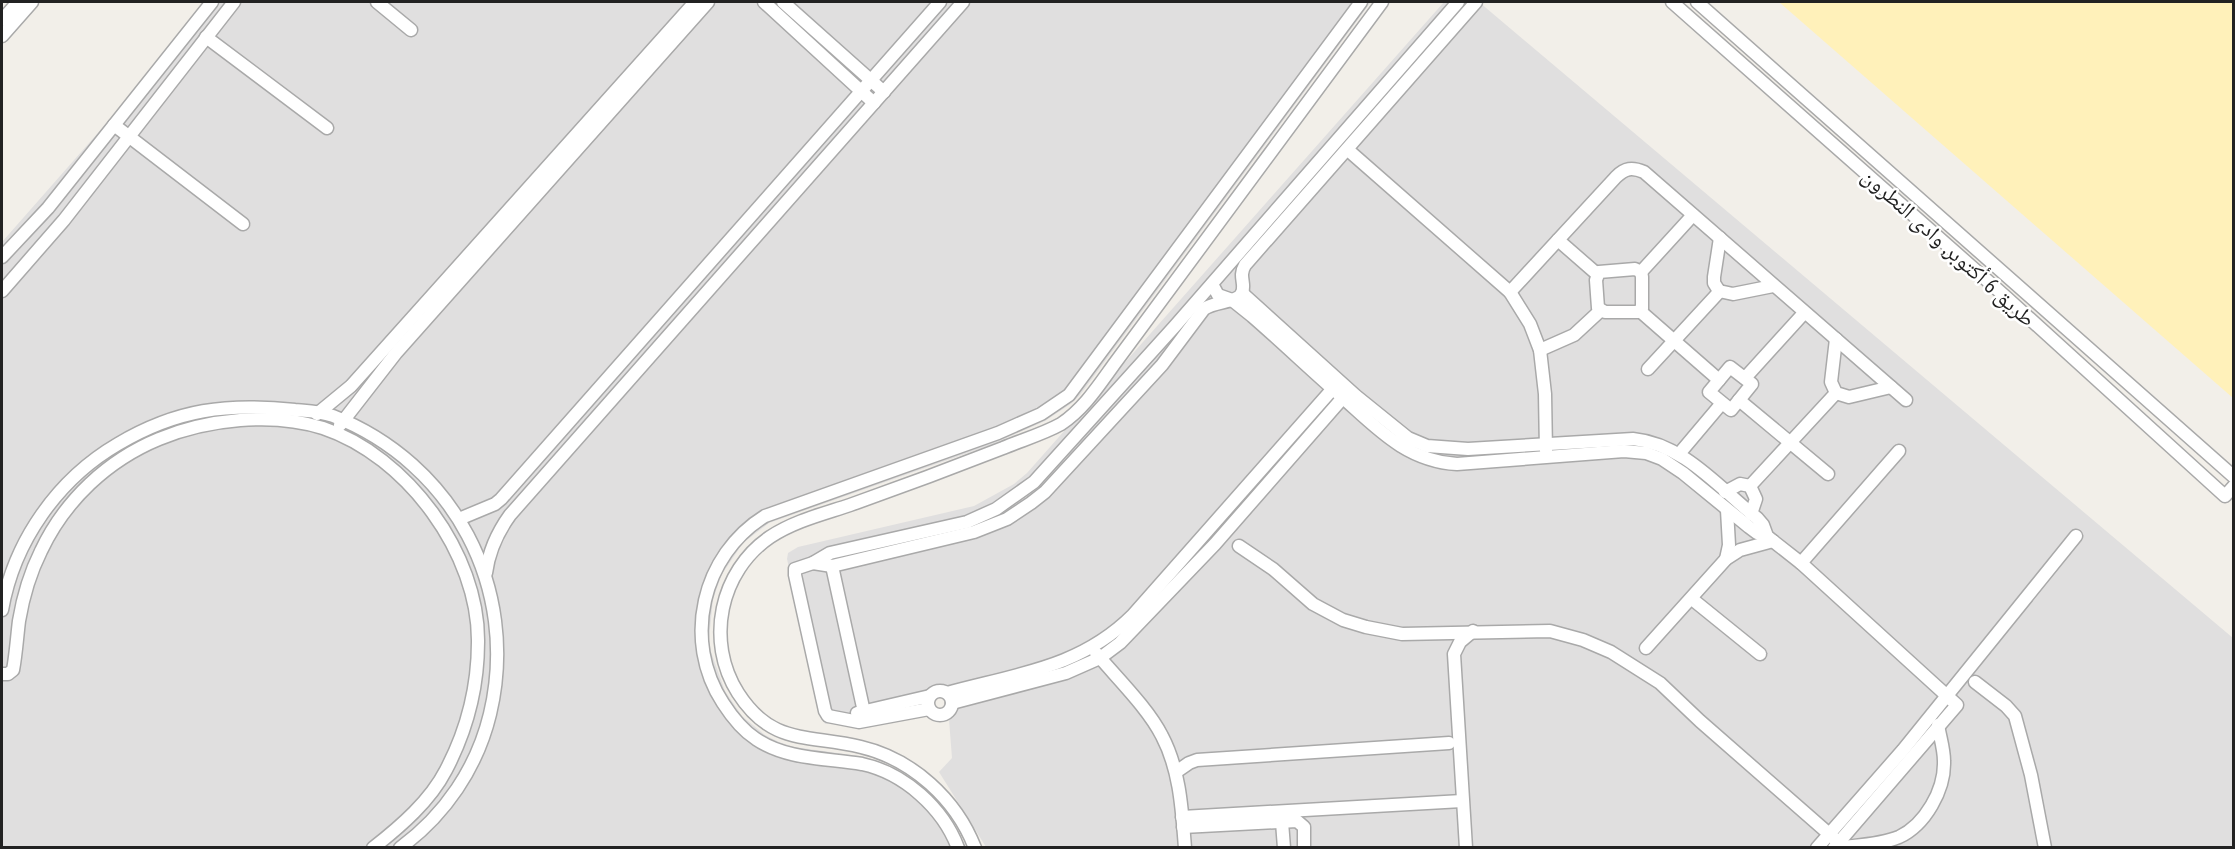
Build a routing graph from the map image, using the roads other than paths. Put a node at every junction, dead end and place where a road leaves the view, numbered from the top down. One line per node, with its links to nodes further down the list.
1 (18, 2): 18 (street)
2 (32, 2): 22 (street)
3 (212, 2): 32 (street)
4 (234, 2): 23 (street)
5 (377, 2): 20 (street)
6 (695, 2): 69 (street)
7 (708, 2): 70 (street)
8 (764, 2): 29 (street)
9 (783, 2): 28 (street)
10 (940, 2): 28 (street)
11 (963, 2): 30 (street)
12 (1361, 2): 44 (street)
13 (1382, 2): 48 (street)
14 (1458, 2): 17 (street); 19 (street)
15 (1672, 2): 83 (street, طريق 6 أكتوبر, وادى النطرون)
16 (1697, 2): 80 (street, طريق 6 أكتوبر, وادى النطرون)
17 (1472, 6): 21 (street)
18 (2, 20)
19 (1441, 22): 21 (street); 24 (street)
20 (411, 30)
21 (1451, 31): 25 (street)
22 (2, 36)
23 (206, 37): 33 (street); 34 (street)
24 (1411, 57): 25 (street); 26 (street)
25 (1421, 66): 27 (street)
26 (1399, 70): 27 (street); 36 (street)
27 (1410, 79): 35 (street)
28 (870, 80): 29 (street); 30 (street)
29 (861, 90): 31 (street); 86 (street)
30 (884, 92): 31 (street)
31 (874, 103): 89 (street)
32 (114, 125): 34 (street); 41 (street)
33 (327, 128)
34 (130, 137): 38 (street); 47 (street)
35 (1348, 150): 36 (street); 50 (street)
36 (1284, 211): 45 (street); 51 (street)
37 (1693, 215): 39 (street); 40 (street); 42 (street)
38 (243, 224)
39 (1720, 238): 46 (street); 49 (street)
40 (1558, 240): 43 (street); 50 (street)
41 (2, 257)
42 (1641, 272): 43 (street); 53 (street)
43 (1597, 274): 52 (street)
44 (1155, 281): 48 (street); 131 (street)
45 (1212, 284): 51 (street); 55 (street)
46 (1773, 286): 49 (street); 54 (street)
47 (2, 291)
48 (1168, 291): 132 (street)
49 (1720, 291): 57 (street)
50 (1510, 292): 58 (street)
51 (1237, 296): 55 (street); 62 (street)
52 (1601, 310): 53 (street); 58 (street)
53 (1640, 311): 57 (street)
54 (1804, 313): 56 (street); 60 (street)
55 (1180, 329): 96 (street)
56 (1836, 339): 63 (street); 64 (street)
57 (1674, 340): 59 (street); 61 (street)
58 (1540, 350): 74 (street)
59 (1648, 369)
60 (1745, 378): 61 (street); 66 (street)
61 (1719, 380): 68 (street)
62 (1336, 384): 65 (street); 90 (street)
63 (1891, 387): 64 (street); 67 (street)
64 (1836, 393): 73 (street)
65 (1346, 394): 74 (street); 92 (street)
66 (1739, 400): 68 (street); 73 (street)
67 (1906, 400)
68 (1722, 403): 76 (street)
69 (319, 412): 70 (street); 71 (street); 79 (street)
70 (343, 421): 72 (street); 77 (street)
71 (307, 425): 72 (street); 84 (street)
72 (334, 433): 81 (street)
73 (1791, 443): 78 (street); 82 (street)
74 (1546, 451): 76 (street); 87 (street)
75 (1899, 451): 99 (street)
76 (1679, 454): 85 (street)
77 (418, 470): 81 (street); 91 (street)
78 (1828, 474)
79 (74, 476): 84 (street); 102 (street)
80 (2234, 477)
81 (405, 481): 129 (street)
82 (1750, 486): 85 (street); 88 (street)
83 (2234, 486)
84 (85, 488): 103 (street)
85 (1725, 492): 88 (street)
86 (495, 504): 89 (street); 91 (street)
87 (1727, 510): 94 (street); 97 (street)
88 (1751, 514): 94 (street)
89 (510, 515): 101 (street)
90 (1220, 516): 92 (street); 110 (street)
91 (459, 519): 101 (street)
92 (1232, 525): 110 (street)
93 (2076, 536): 115 (street)
94 (1770, 538): 97 (street); 99 (street)
95 (1239, 546): 108 (street)
96 (885, 548): 98 (street); 100 (street)
97 (1726, 558): 104 (street)
98 (813, 563): 100 (street); 120 (street)
99 (1801, 563): 115 (street)
100 (832, 566): 119 (street)
101 (486, 577): 130 (street)
102 (4, 582): 103 (street); 105 (street)
103 (27, 586): 106 (street)
104 (1692, 599): 109 (street); 112 (street)
105 (2, 602): 106 (street)
106 (22, 605): 113 (street)
107 (1473, 631): 108 (street); 111 (street); 127 (street)
108 (1433, 633): 111 (street)
109 (1646, 648)
110 (1095, 653): 117 (street); 123 (street)
111 (1454, 654): 124 (street)
112 (1760, 654)
113 (2, 674)
114 (1975, 682): 138 (street)
115 (1947, 695): 121 (street); 127 (street)
116 (930, 696): 117 (street); 118 (street); 119 (street)
117 (949, 698): 118 (street)
118 (929, 709): 120 (street)
119 (864, 712): 120 (street)
120 (845, 719)
121 (1938, 725): 127 (street); 128 (street)
122 (1449, 743): 123 (street)
123 (1176, 772): 125 (street)
124 (1462, 801): 125 (street); 136 (street)
125 (1183, 822): 126 (street); 133 (street)
126 (1282, 822): 134 (street); 135 (street)
127 (1838, 843): 128 (street); 137 (street)
128 (1900, 843)
129 (380, 845)
130 (400, 848)
131 (958, 848)
132 (975, 848)
133 (1185, 848)
134 (1284, 848)
135 (1304, 848)
136 (1466, 848)
137 (1817, 848)
138 (2045, 848)

